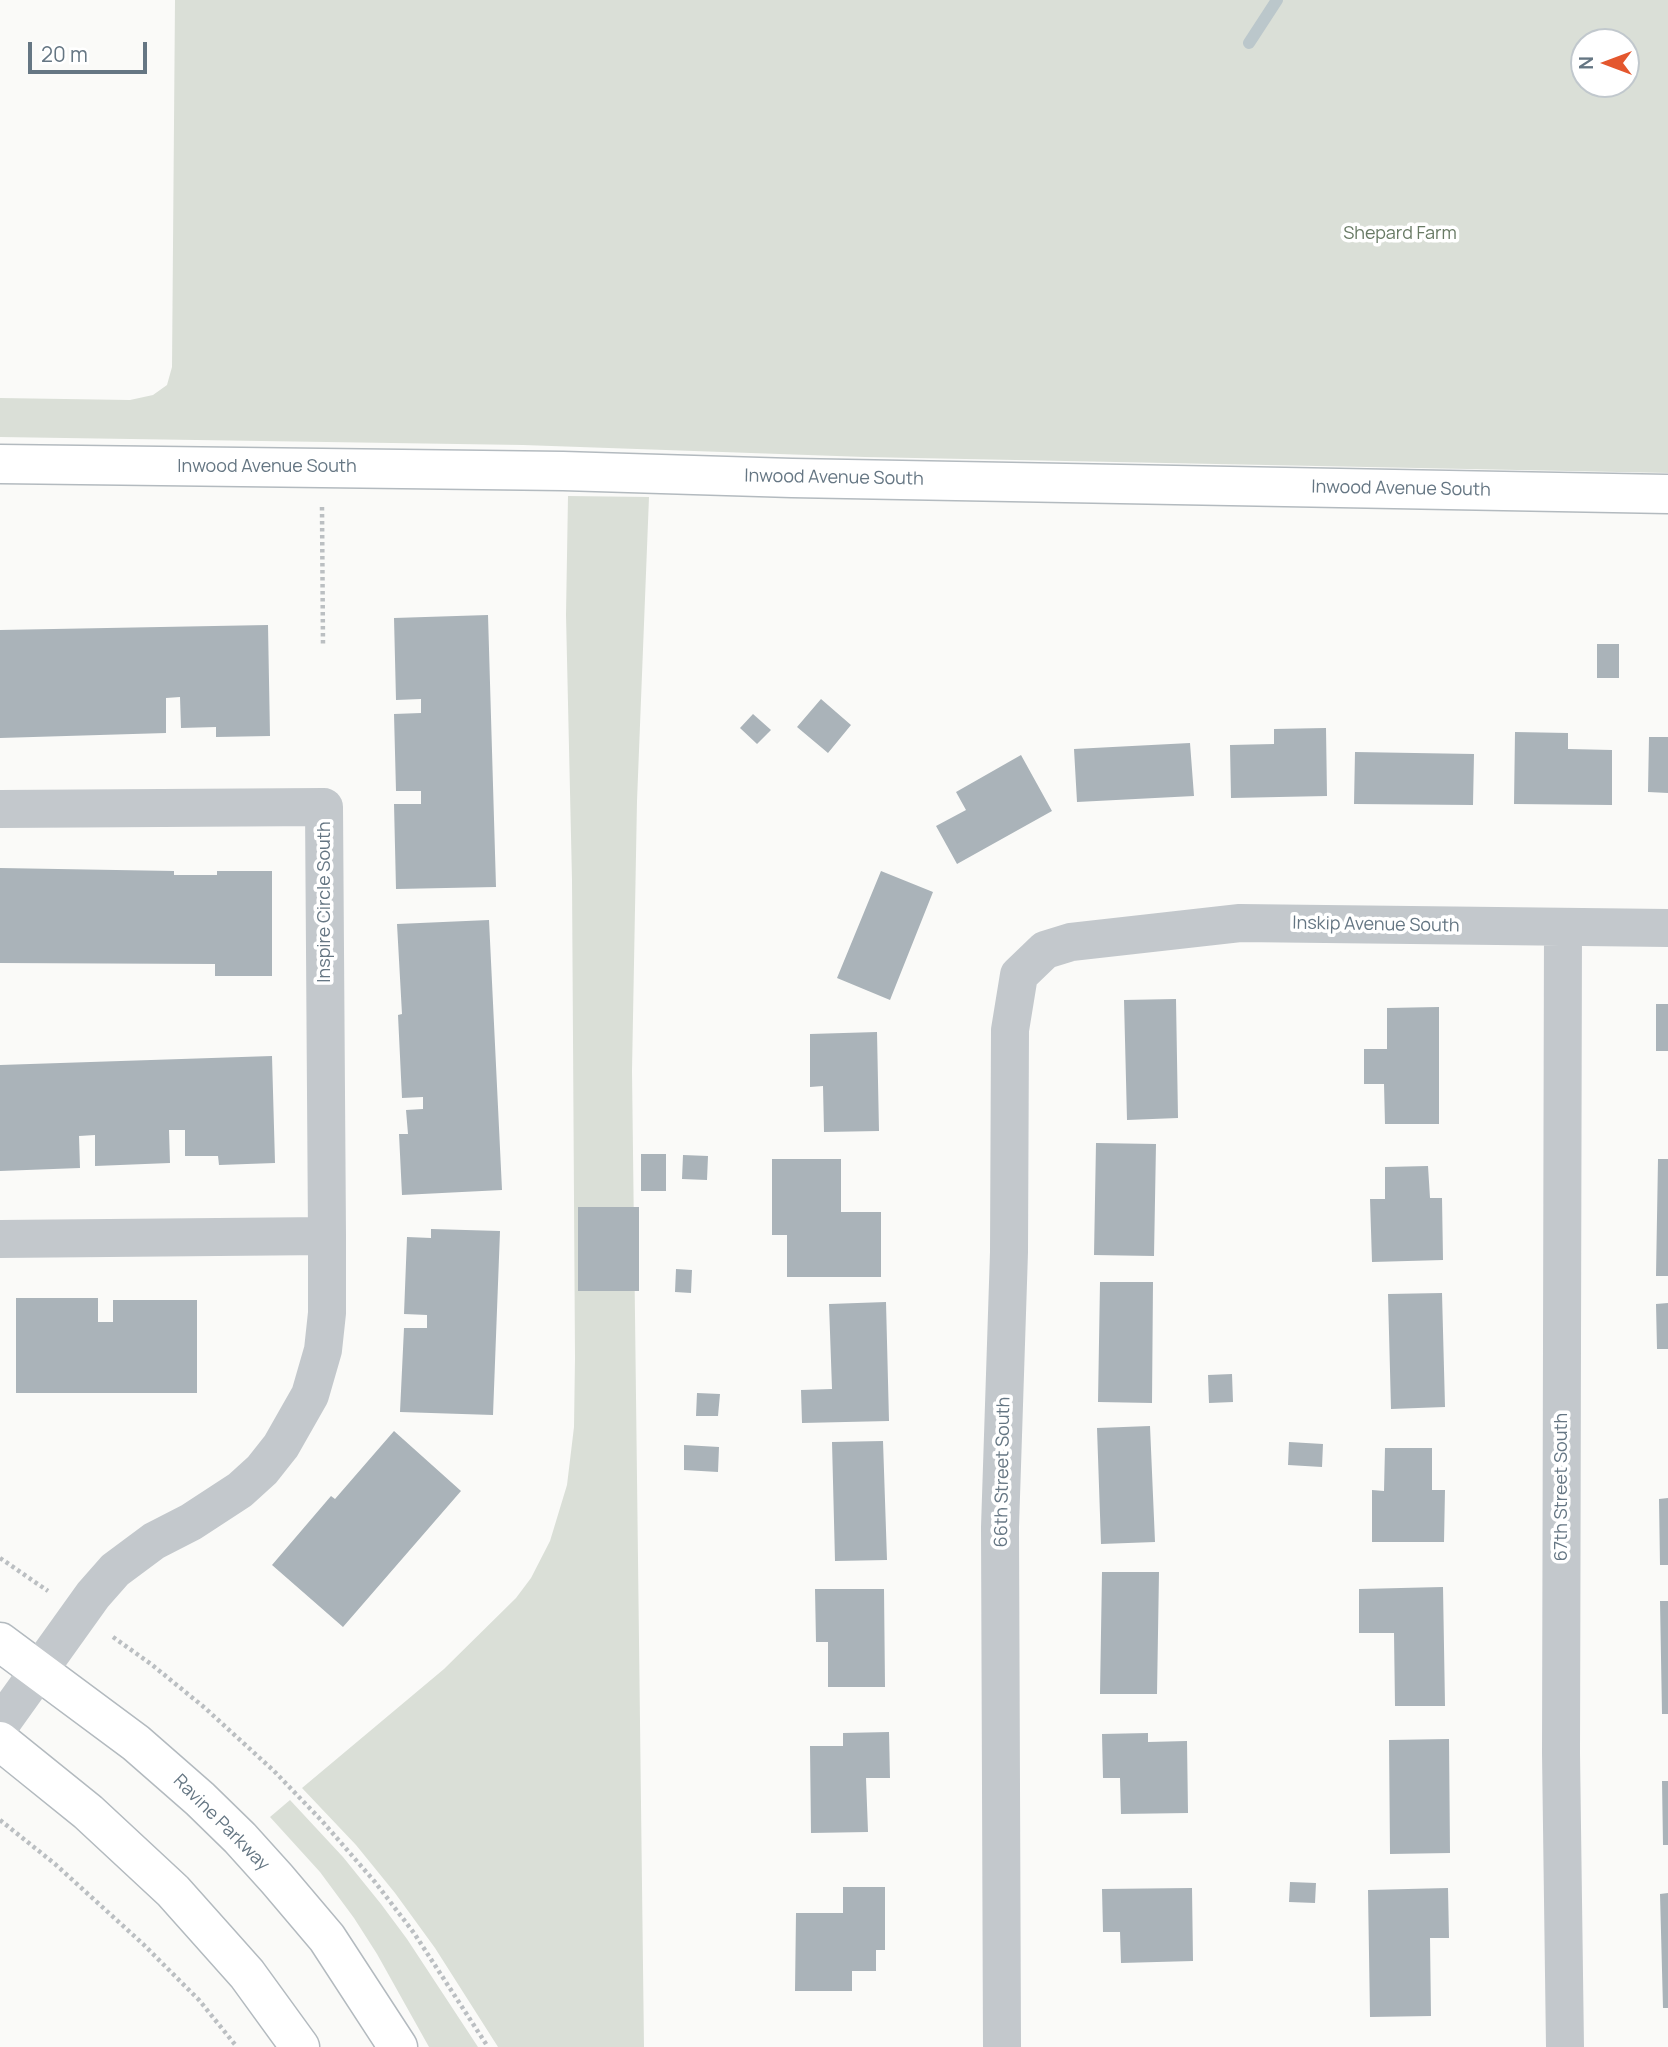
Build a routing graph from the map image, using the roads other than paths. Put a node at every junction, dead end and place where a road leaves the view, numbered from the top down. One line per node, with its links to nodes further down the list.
1 (0, 464): 2 (street, Inwood Avenue South)
2 (1668, 494)
3 (0, 809): 7 (street, Inspire Circle South)
4 (1563, 928): 5 (street, Inskip Avenue South); 6 (street, Inskip Avenue South); 16 (street, 67th Street South)
5 (1668, 928)
6 (1086, 940): 15 (street, 66th Street South)
7 (327, 1236): 8 (street); 10 (street, Inspire Circle South)
8 (0, 1239)
9 (0, 1642): 10 (street, Ravine Parkway)
10 (40, 1671): 11 (street, Inspire Circle South); 14 (street, Ravine Parkway)
11 (0, 1725)
12 (0, 1741): 13 (street)
13 (300, 2047)
14 (398, 2047)
15 (1002, 2047)
16 (1565, 2047)

